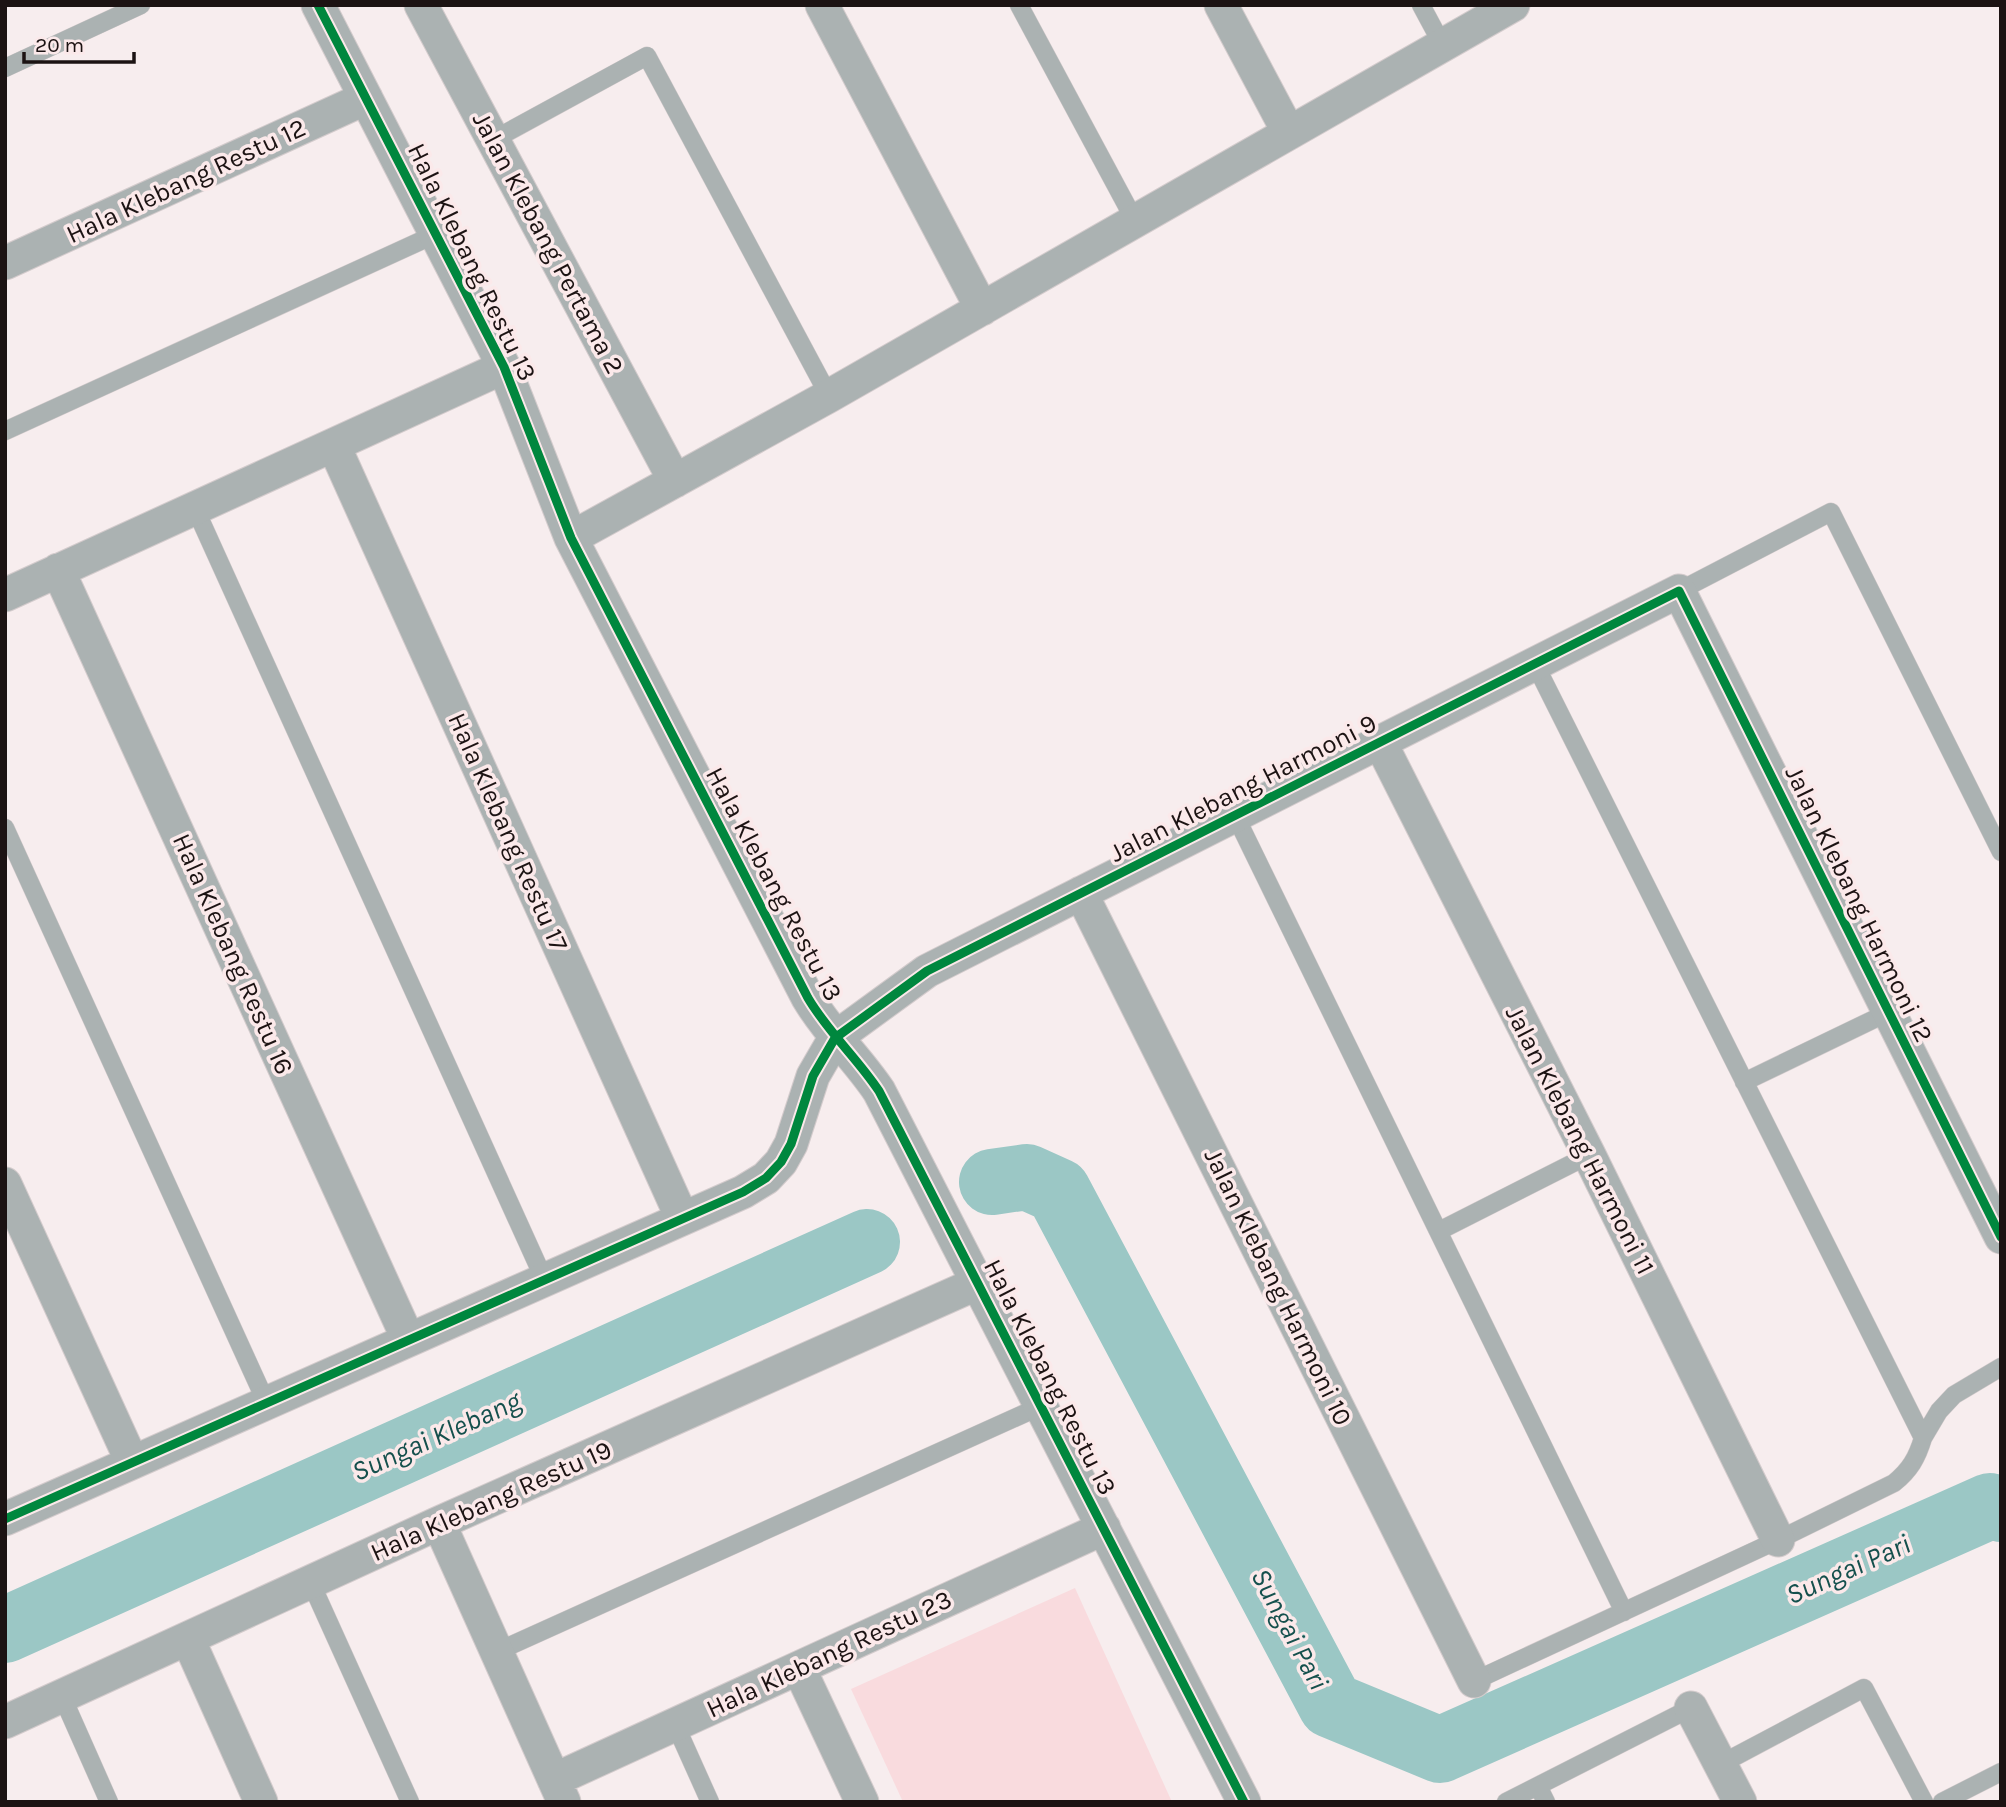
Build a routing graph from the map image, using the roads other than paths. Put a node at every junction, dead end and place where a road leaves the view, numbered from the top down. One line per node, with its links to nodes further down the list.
1 (141, 5): 10 (lane)
2 (318, 5): 11 (street, Hala Klebang Restu 13)
3 (421, 5): 13 (street, Jalan Klebang Pertama 2)
4 (822, 5): 17 (street)
5 (1020, 5): 14 (lane)
6 (1221, 5): 12 (street)
7 (1421, 5): 9 (lane)
8 (1513, 5): 9 (street)
9 (1443, 46): 12 (street)
10 (5, 68)
11 (366, 97): 15 (street, Hala Klebang Restu 13); 16 (street, Hala Klebang Restu 12)
12 (1289, 133): 14 (street)
13 (493, 140): 19 (lane); 22 (street, Jalan Klebang Pertama 2)
14 (1135, 222): 17 (street)
15 (436, 234): 18 (street, Hala Klebang Restu 13); 20 (lane)
16 (5, 264)
17 (982, 309): 19 (street)
18 (504, 367): 21 (street, Hala Klebang Restu 13); 24 (street, Hala Klebang Restu 13)
19 (829, 397): 22 (street)
20 (5, 431)
21 (334, 446): 23 (street, Hala Klebang Restu 13); 39 (street, Hala Klebang Restu 17)
22 (675, 481): 24 (street)
23 (195, 508): 25 (street, Hala Klebang Restu 13); 42 (lane)
24 (571, 538): 35 (street, Hala Klebang Restu 13)
25 (58, 570): 27 (street, Hala Klebang Restu 13); 44 (street, Hala Klebang Restu 16)
26 (1679, 591): 28 (street, Jalan Klebang Harmoni 9); 32 (lane); 34 (street, Jalan Klebang Harmoni 12)
27 (5, 595)
28 (1535, 664): 29 (street, Jalan Klebang Harmoni 9); 36 (lane)
29 (1380, 742): 30 (street, Jalan Klebang Harmoni 9); 37 (street, Jalan Klebang Harmoni 11)
30 (1236, 815): 33 (street, Jalan Klebang Harmoni 9); 40 (lane)
31 (5, 828): 46 (lane)
32 (2001, 852)
33 (1081, 893): 35 (street, Jalan Klebang Harmoni 9); 59 (street, Jalan Klebang Harmoni 10)
34 (1889, 1012): 36 (lane); 41 (street, Jalan Klebang Harmoni 12)
35 (835, 1038): 39 (street); 43 (street, Hala Klebang Restu 13)
36 (1744, 1082): 48 (lane)
37 (1589, 1155): 40 (lane); 53 (street, Jalan Klebang Harmoni 11)
38 (5, 1184): 49 (street)
39 (682, 1218): 42 (street)
40 (1439, 1231): 55 (lane)
41 (2001, 1237)
42 (544, 1279): 44 (street)
43 (978, 1283): 47 (street, Hala Klebang Restu 13); 51 (street, Hala Klebang Restu 19)
44 (408, 1339): 46 (street)
45 (2001, 1367): 48 (lane)
46 (266, 1402): 49 (street)
47 (1041, 1406): 52 (street, Hala Klebang Restu 13); 57 (lane)
48 (1923, 1438): 53 (lane)
49 (132, 1462): 50 (street)
50 (5, 1519)
51 (439, 1523): 54 (street, Hala Klebang Restu 19); 57 (street)
52 (1104, 1528): 58 (street, Hala Klebang Restu 23); 73 (street, Hala Klebang Restu 13)
53 (1778, 1540): 55 (lane)
54 (311, 1583): 56 (street, Hala Klebang Restu 19); 70 (lane)
55 (1624, 1612): 59 (lane)
56 (188, 1639): 60 (street, Hala Klebang Restu 19); 69 (street)
57 (496, 1652): 66 (street)
58 (799, 1668): 63 (street, Hala Klebang Restu 23); 72 (street)
59 (1474, 1681)
60 (62, 1696): 62 (street, Hala Klebang Restu 19); 68 (lane)
61 (1691, 1708): 64 (street); 67 (lane)
62 (5, 1722)
63 (675, 1724): 66 (street, Hala Klebang Restu 23); 71 (lane)
64 (1721, 1764): 75 (street); 76 (lane)
65 (2001, 1772): 77 (lane)
66 (559, 1791)
67 (1542, 1794): 74 (lane)
68 (109, 1802)
69 (261, 1802)
70 (410, 1802)
71 (710, 1802)
72 (862, 1802)
73 (1244, 1802)
74 (1506, 1802)
75 (1740, 1802)
76 (1924, 1802)
77 (1942, 1802)

